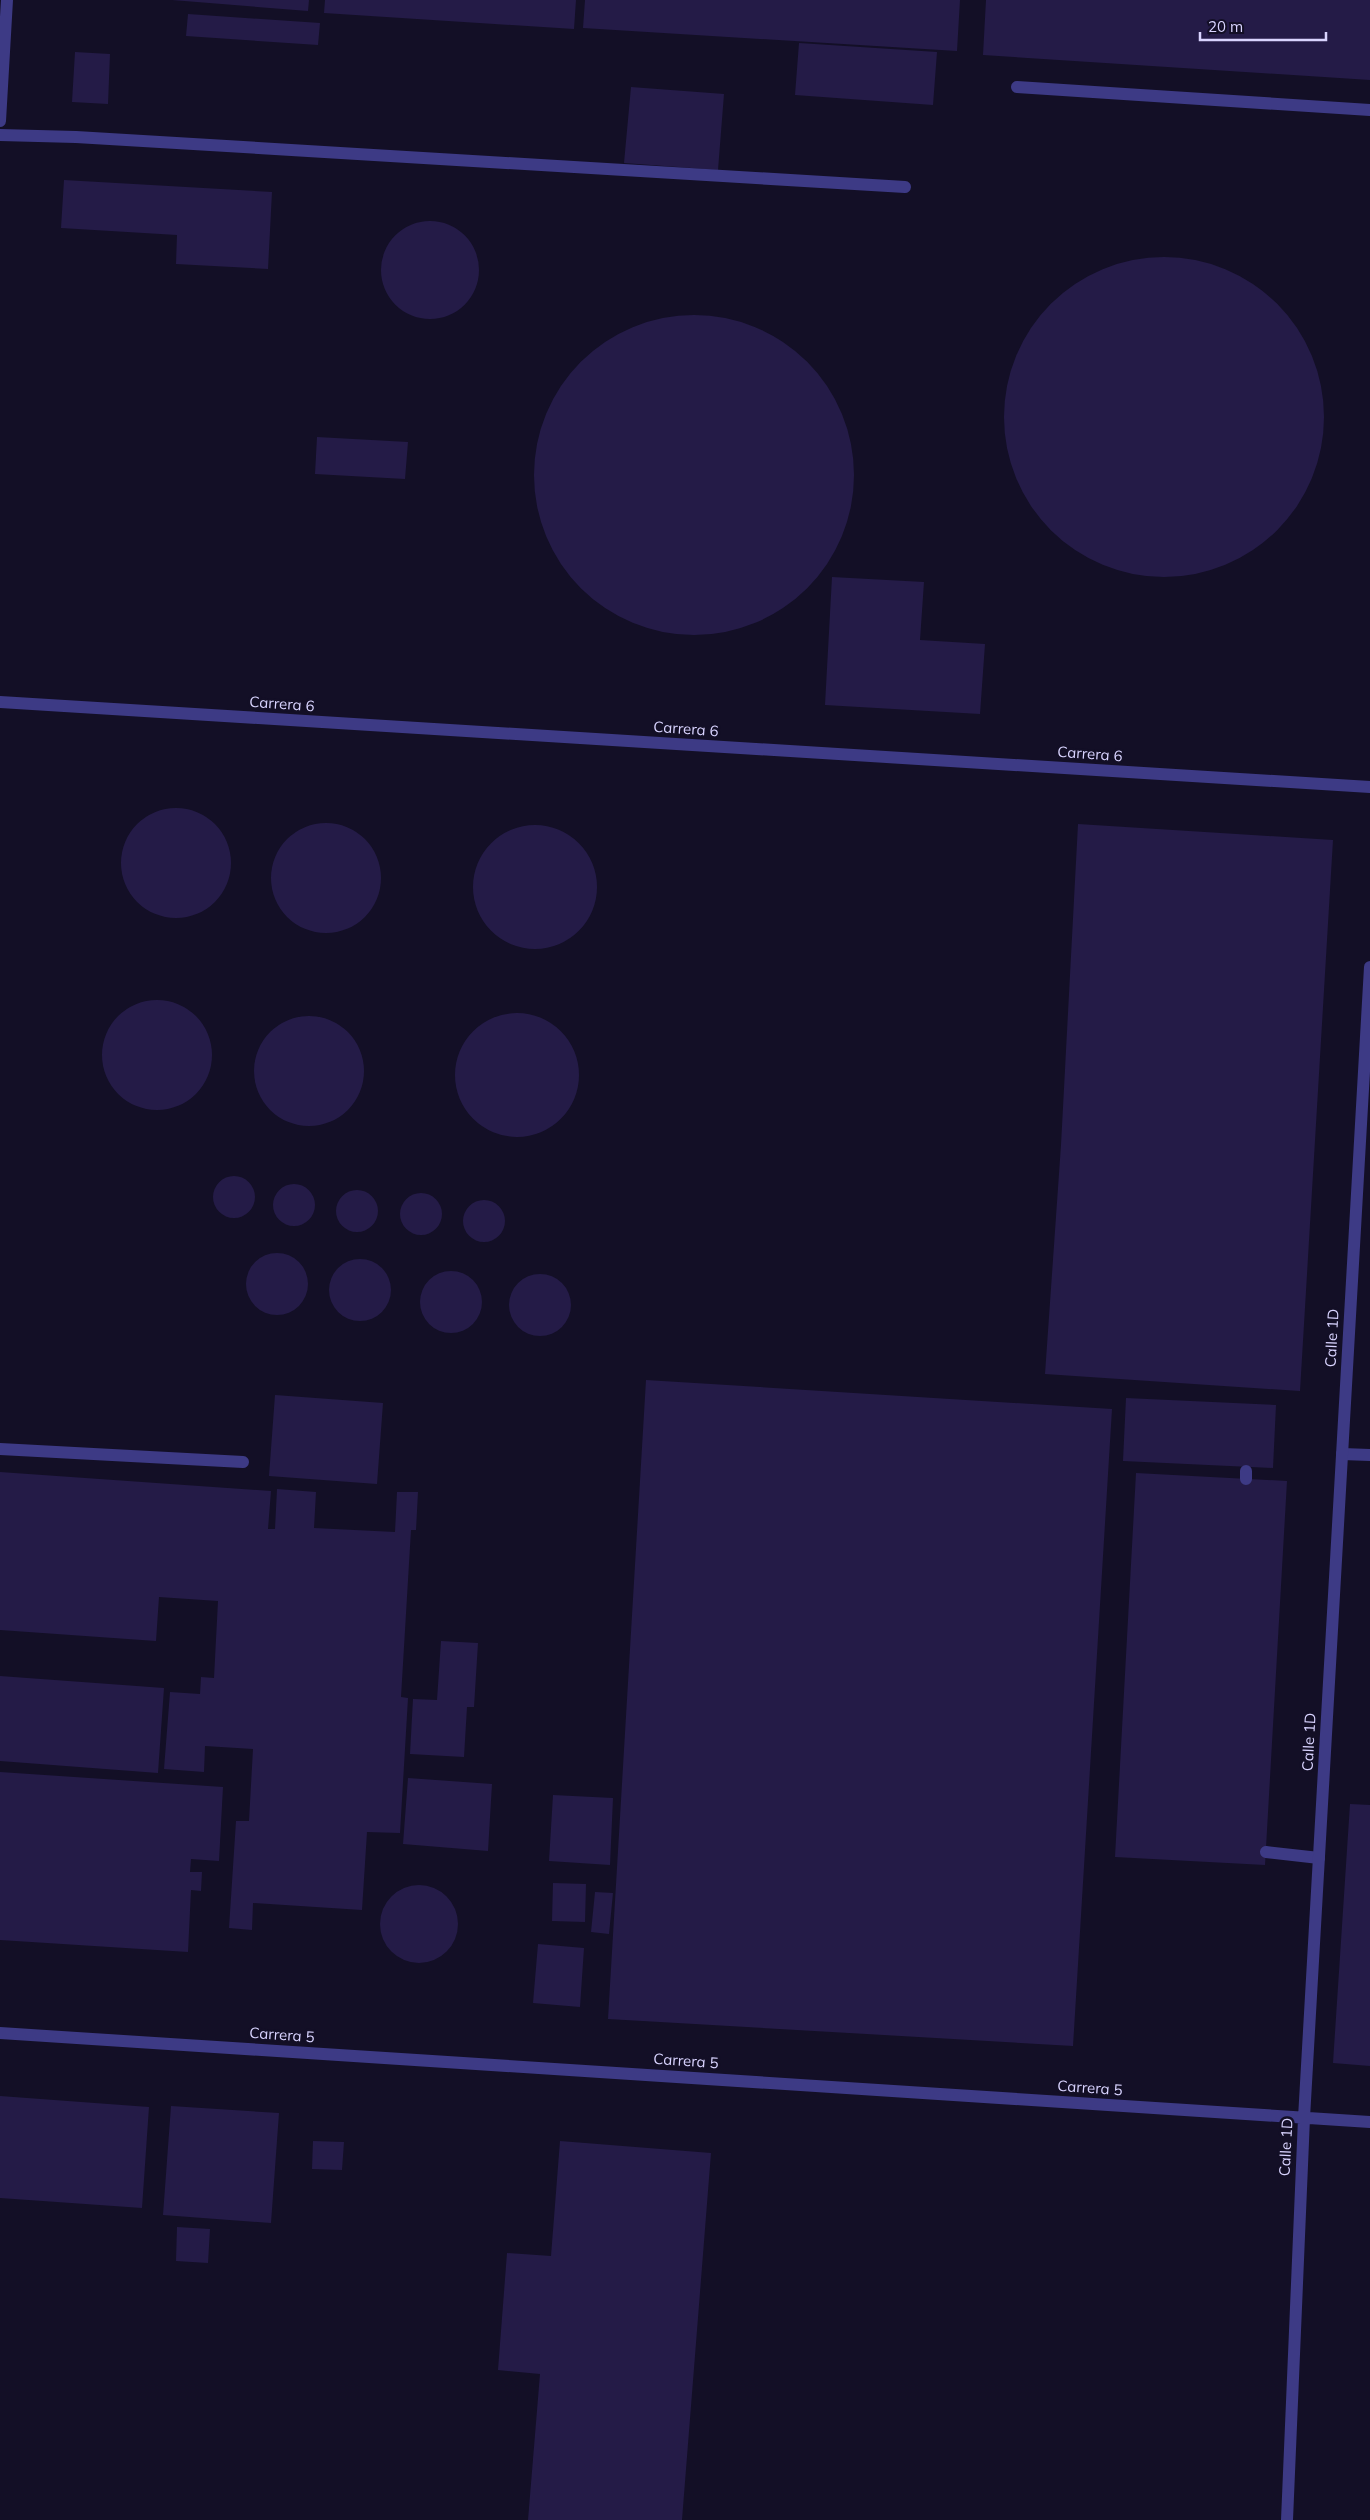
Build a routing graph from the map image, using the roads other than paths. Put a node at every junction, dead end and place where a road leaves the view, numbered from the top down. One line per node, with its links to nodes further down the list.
1 (7, 0): 4 (street)
2 (1017, 87): 3 (street)
3 (1370, 110)
4 (0, 121)
5 (0, 135): 6 (street)
6 (906, 187)
7 (0, 702): 8 (street, Carrera 6)
8 (1370, 787)
9 (1370, 967): 11 (street, Calle 1D)
10 (0, 1449): 13 (street)
11 (1342, 1454): 12 (street); 15 (street, Calle 1D)
12 (1370, 1455)
13 (243, 1462)
14 (1266, 1852): 15 (street)
15 (1319, 1858): 17 (street, Calle 1D)
16 (0, 2033): 17 (street, Carrera 5)
17 (1304, 2118): 18 (street, Carrera 5); 19 (street, Calle 1D)
18 (1370, 2122)
19 (1287, 2520)

